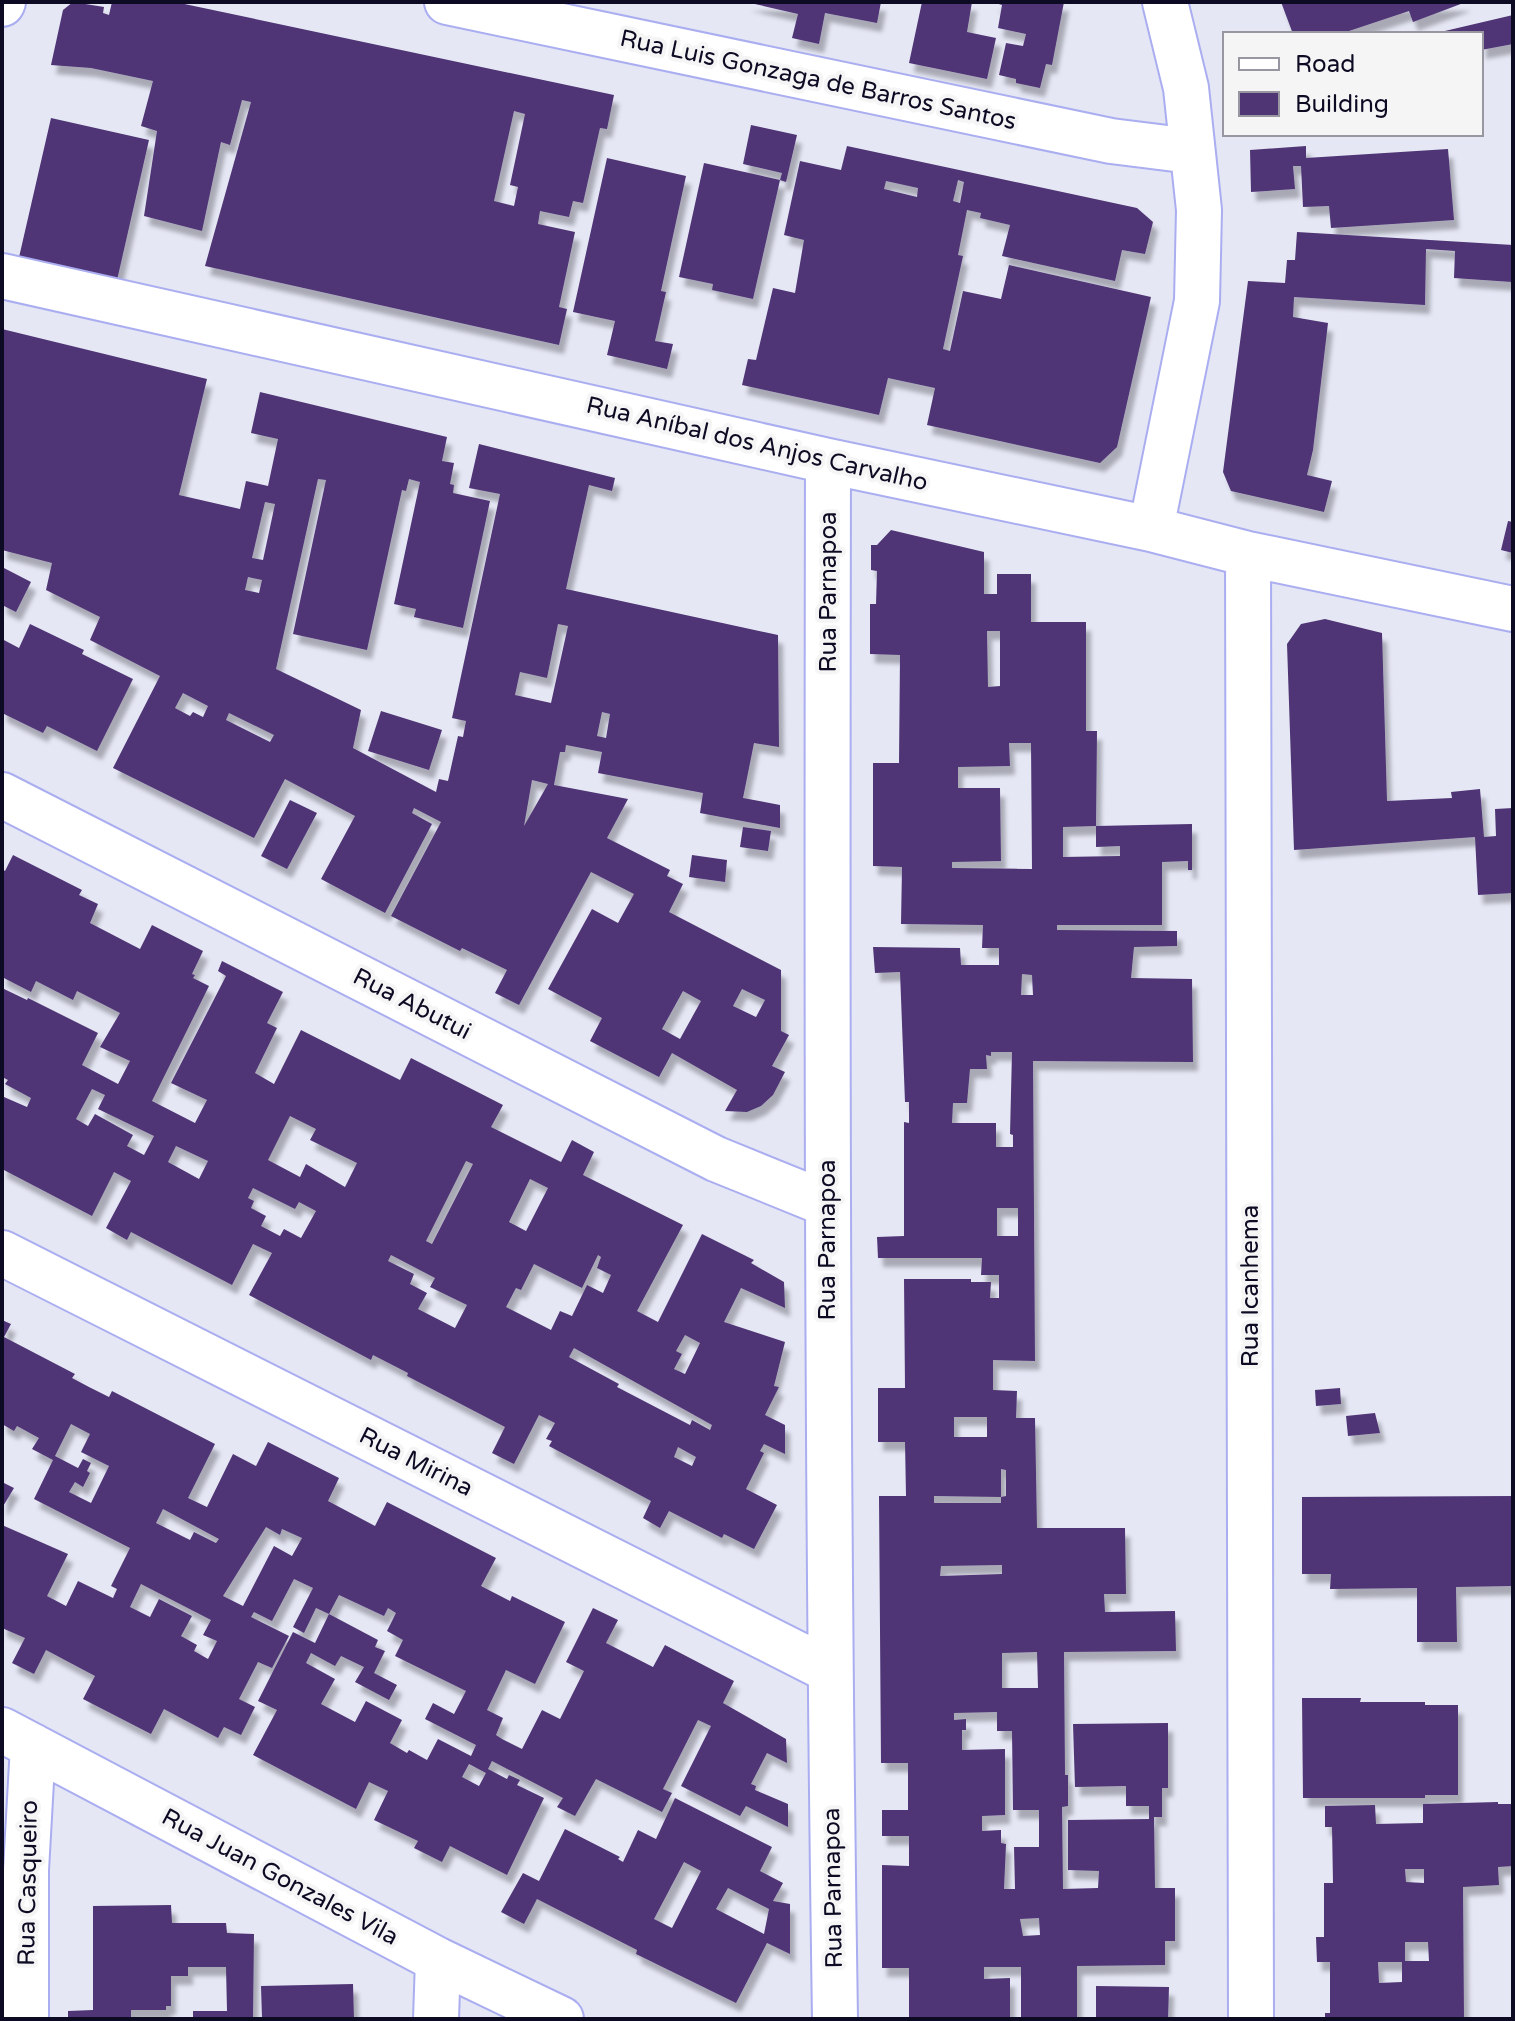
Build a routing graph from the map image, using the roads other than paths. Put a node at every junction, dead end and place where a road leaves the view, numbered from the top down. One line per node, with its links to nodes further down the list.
1 (447, 2): 3 (street, Rua Luis Gonzaga de Barros Santos)
2 (1165, 2): 3 (street)
3 (1191, 151): 6 (street)
4 (2, 276): 5 (street, Rua Aníbal dos Anjos Carvalho)
5 (828, 461): 6 (street, Rua Aníbal dos Anjos Carvalho); 10 (street, Rua Parnapoa)
6 (1151, 529): 7 (street, Rua Aníbal dos Anjos Carvalho)
7 (1248, 554): 8 (street, Rua Aníbal dos Anjos Carvalho); 19 (street, Rua Icanhema)
8 (1513, 609)
9 (2, 795): 10 (street, Rua Abutui)
10 (827, 1204): 12 (street, Rua Parnapoa)
11 (2, 1253): 12 (street, Rua Mirina)
12 (829, 1670): 18 (street, Rua Parnapoa)
13 (18, 1738): 14 (street, Rua Juan Gonzales Vila); 15 (street, Rua Casqueiro)
14 (438, 1960): 16 (street); 17 (street, Rua Juan Gonzales Vila)
15 (26, 2019)
16 (436, 2019)
17 (561, 2019)
18 (835, 2019)
19 (1251, 2019)

